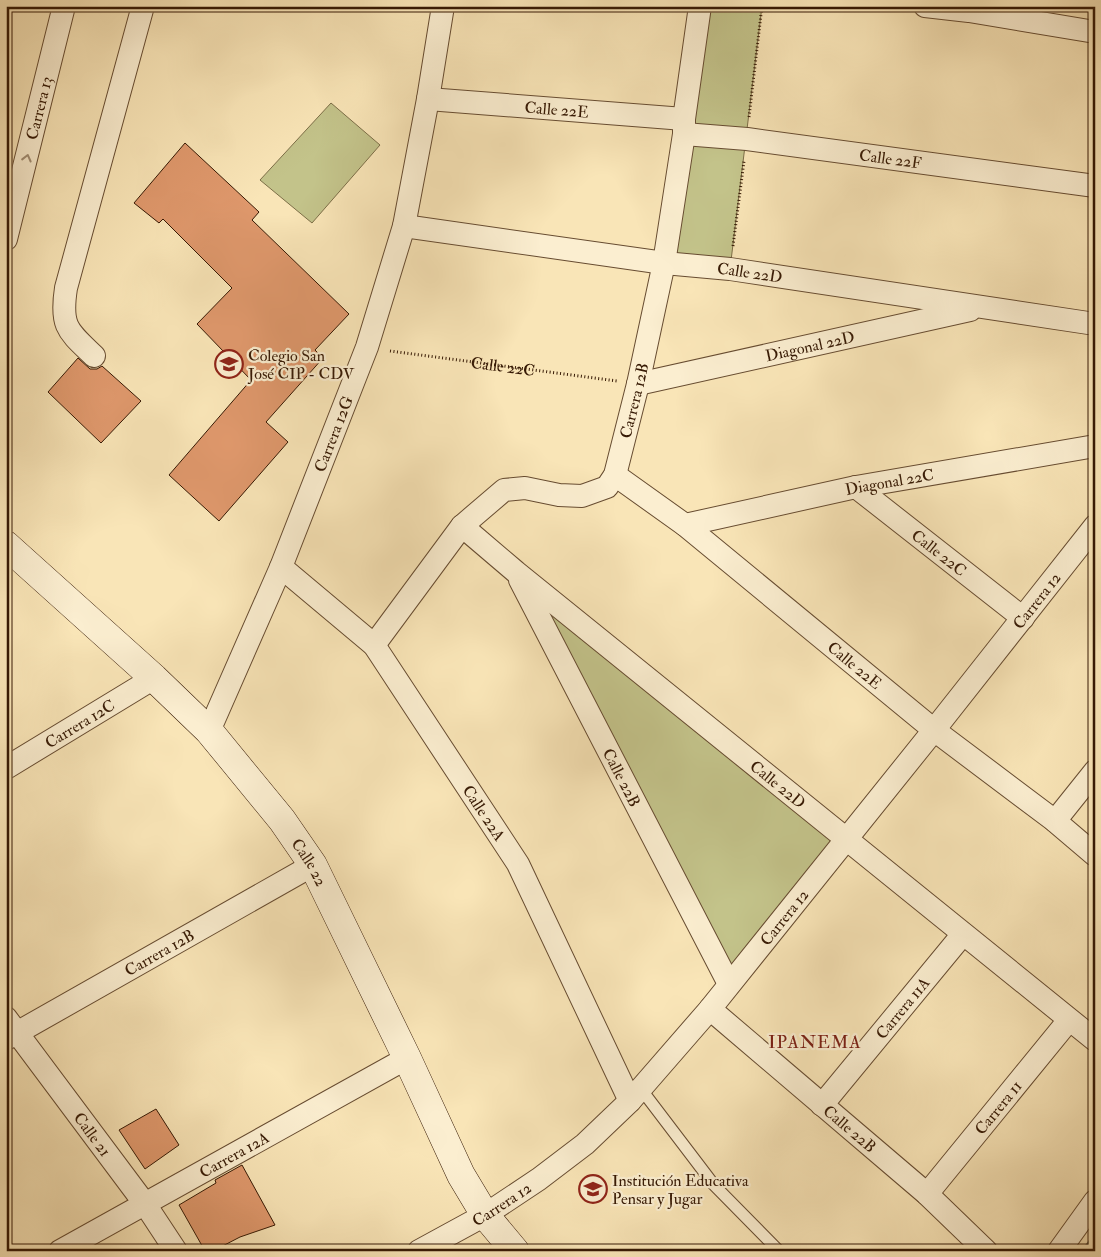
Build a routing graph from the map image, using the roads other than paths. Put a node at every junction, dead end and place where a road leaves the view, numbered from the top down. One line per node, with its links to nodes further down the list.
1 (64, 6): 12 (street, Carrera 13, one-way to 1)
2 (143, 6): 16 (street)
3 (443, 6): 8 (street, Carrera 12G)
4 (700, 6): 9 (street, Carrera 12B)
5 (925, 6): 6 (street)
6 (970, 9): 7 (street)
7 (1095, 32)
8 (428, 99): 9 (street, Calle 22E); 11 (street, Carrera 12G)
9 (684, 126): 10 (street, Calle 22F); 13 (street, Carrera 12B)
10 (1095, 186)
11 (404, 226): 13 (street, Calle 22D); 25 (street, Carrera 12G)
12 (6, 240)
13 (664, 263): 14 (street, Calle 22D); 17 (street, Carrera 12B)
14 (983, 308): 15 (street, Calle 22D); 17 (street, Diagonal 22D)
15 (1095, 324)
16 (94, 356)
17 (638, 384): 19 (street, Carrera 12B)
18 (1095, 446): 20 (street, Diagonal 22C)
19 (615, 475): 21 (street, Calle 22E); 22 (street)
20 (856, 487): 21 (street, Diagonal 22C); 27 (street, Calle 22C)
21 (685, 525): 30 (street, Calle 22E)
22 (462, 526): 26 (street, Calle 22D); 28 (street)
23 (1095, 526): 27 (street, Carrera 12)
24 (6, 545): 29 (street, Calle 22)
25 (281, 567): 28 (street, Calle 22A); 31 (street, Carrera 12G)
26 (516, 572): 35 (street, Calle 22D); 39 (street, Calle 22B)
27 (1023, 618): 30 (street, Carrera 12)
28 (374, 645): 45 (street, Calle 22A)
29 (154, 678): 31 (street, Calle 22); 32 (street, Carrera 12C)
30 (934, 730): 34 (street, Calle 22E); 35 (street, Carrera 12)
31 (209, 731): 37 (street, Calle 22)
32 (6, 768)
33 (1095, 772): 34 (street)
34 (1055, 821): 36 (street, Calle 22E)
35 (846, 839): 38 (street, Calle 22D); 39 (street, Carrera 12)
36 (1095, 855)
37 (313, 865): 42 (street, Carrera 12B); 44 (street, Calle 22)
38 (963, 934): 41 (street, Calle 22D); 46 (street, Carrera 11A)
39 (729, 984): 40 (street, Carrera 12)
40 (710, 1009): 45 (street, Carrera 12); 46 (street, Calle 22B)
41 (1069, 1020): 43 (street, Calle 22D); 47 (street, Carrera 11)
42 (10, 1030): 49 (street, Calle 21)
43 (1095, 1040)
44 (408, 1058): 49 (street, Carrera 12A); 50 (street, Calle 22)
45 (635, 1095): 50 (street, Carrera 12); 55 (lane)
46 (822, 1105): 47 (street, Calle 22B)
47 (927, 1194): 56 (street, Calle 22B)
48 (1095, 1202): 57 (street)
49 (145, 1204): 51 (street, Carrera 12A); 52 (street, Calle 21)
50 (485, 1214): 53 (street, Carrera 12); 54 (street, Calle 22)
51 (60, 1251)
52 (176, 1251)
53 (419, 1251)
54 (515, 1251)
55 (780, 1251)
56 (986, 1251)
57 (1058, 1251)

